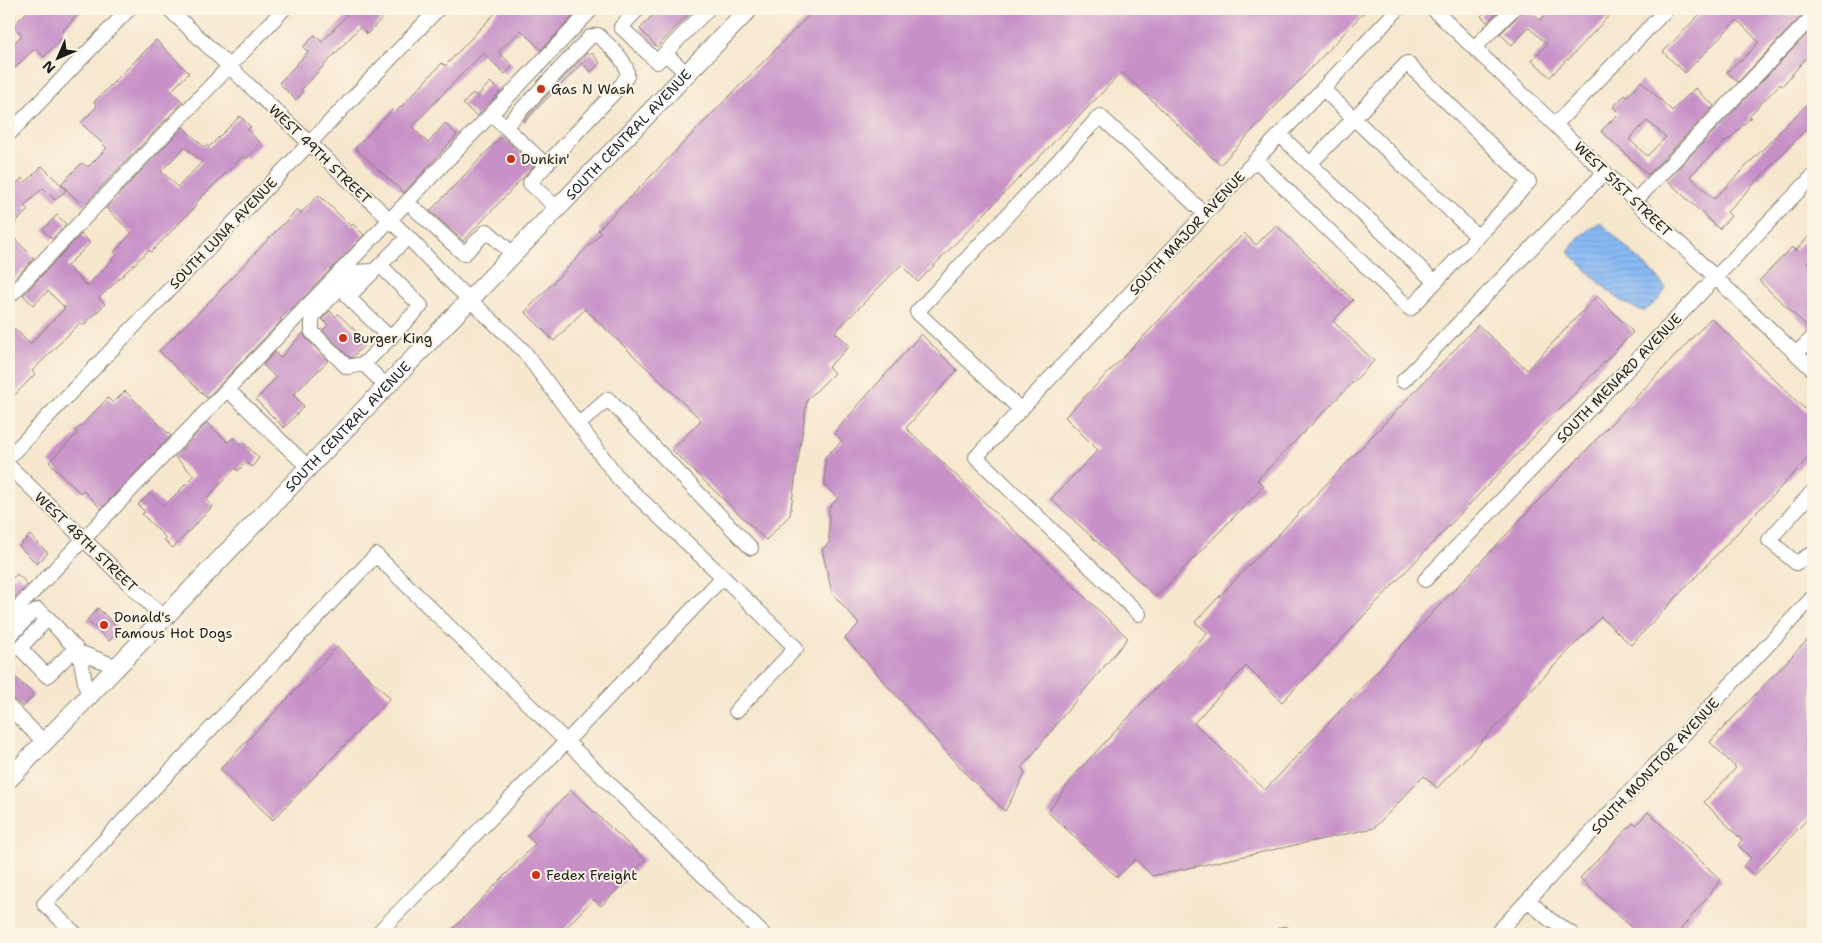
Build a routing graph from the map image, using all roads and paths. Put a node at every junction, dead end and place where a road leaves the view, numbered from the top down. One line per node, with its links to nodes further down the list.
1 (129, 9): 21 (street)
2 (169, 9): 16 (street, WEST 49TH STREET)
3 (284, 9): 16 (street)
4 (438, 9): 23 (street, SOUTH LUNA AVENUE)
5 (592, 9): 33 (street)
6 (638, 9): 15 (street)
7 (708, 9): 15 (street)
8 (1398, 9): 18 (street, SOUTH MAJOR AVENUE)
9 (1433, 9): 14 (street, WEST 51ST STREET)
10 (1513, 9): 14 (street)
11 (1667, 9): 20 (street)
12 (743, 11): 17 (main road, SOUTH CENTRAL AVENUE)
13 (1813, 16): 29 (street)
14 (1474, 48): 20 (street, WEST 51ST STREET)
15 (666, 53): 17 (street)
16 (229, 66): 23 (street, WEST 49TH STREET); 40 (street)
17 (687, 74): 30 (main road, SOUTH CENTRAL AVENUE)
18 (1323, 89): 19 (street); 22 (street, SOUTH MAJOR AVENUE)
19 (1353, 119): 25 (street); 35 (street); 35 (street)
20 (1555, 125): 27 (street, WEST 51ST STREET)
21 (9, 134)
22 (1280, 135): 24 (street, SOUTH MAJOR AVENUE); 25 (street)
23 (309, 144): 33 (street, WEST 49TH STREET); 52 (street, SOUTH LUNA AVENUE)
24 (1256, 160): 32 (street, SOUTH MAJOR AVENUE); 39 (street)
25 (1310, 164): 39 (street)
26 (546, 165): 26 (street); 30 (street)
27 (1605, 172): 29 (street, WEST 51ST STREET); 47 (street)
28 (1813, 176): 38 (street, SOUTH MENARD AVENUE)
29 (1635, 201): 38 (street, WEST 51ST STREET)
30 (558, 209): 36 (main road, SOUTH CENTRAL AVENUE)
31 (415, 210): 36 (street)
32 (1205, 214): 50 (street, SOUTH MAJOR AVENUE); 50 (street)
33 (390, 220): 34 (street, WEST 49TH STREET); 49 (street)
34 (408, 237): 37 (street); 41 (street, WEST 49TH STREET)
35 (1478, 237): 39 (street)
36 (514, 255): 41 (main road, SOUTH CENTRAL AVENUE)
37 (377, 268): 43 (street); 43 (street); 45 (street)
38 (1716, 277): 44 (street, WEST 51ST STREET); 60 (street, SOUTH MENARD AVENUE)
39 (1435, 282)
40 (9, 297)
41 (470, 301): 48 (main road, SOUTH CENTRAL AVENUE); 51 (street, WEST 49TH STREET)
42 (1813, 337): 44 (street)
43 (390, 338): 45 (street)
44 (1796, 354): 46 (street, WEST 51ST STREET)
45 (364, 364): 48 (street)
46 (1813, 370)
47 (1403, 381)
48 (387, 387): 54 (main road, SOUTH CENTRAL AVENUE)
49 (228, 389): 54 (street); 56 (street)
50 (1021, 410): 62 (street, SOUTH MAJOR AVENUE)
51 (579, 424): 57 (street); 59 (street, WEST 49TH STREET)
52 (9, 457)
53 (9, 466): 56 (street, WEST 48TH STREET)
54 (309, 468): 65 (main road, SOUTH CENTRAL AVENUE)
55 (1813, 491): 58 (street)
56 (83, 539): 63 (street); 65 (street, WEST 48TH STREET)
57 (751, 548)
58 (1813, 553)
59 (723, 577): 71 (street, WEST 49TH STREET); 73 (street)
60 (1425, 580)
61 (1813, 597): 75 (street, SOUTH MONITOR AVENUE)
62 (1139, 614)
63 (9, 617)
64 (48, 618): 66 (street); 67 (street); 67 (street)
65 (164, 618): 68 (main road, SOUTH CENTRAL AVENUE)
66 (9, 637)
67 (78, 650): 68 (street); 69 (street)
68 (118, 667): 69 (main road, SOUTH CENTRAL AVENUE)
69 (88, 697): 72 (main road, SOUTH CENTRAL AVENUE)
70 (9, 707): 72 (street)
71 (736, 712)
72 (44, 742): 74 (main road, SOUTH CENTRAL AVENUE)
73 (566, 742): 76 (street); 77 (street); 78 (street)
74 (9, 779)
75 (1528, 900): 79 (street, SOUTH MONITOR AVENUE); 80 (street)
76 (76, 934)
77 (377, 934)
78 (764, 934)
79 (1496, 934)
80 (1572, 934)

